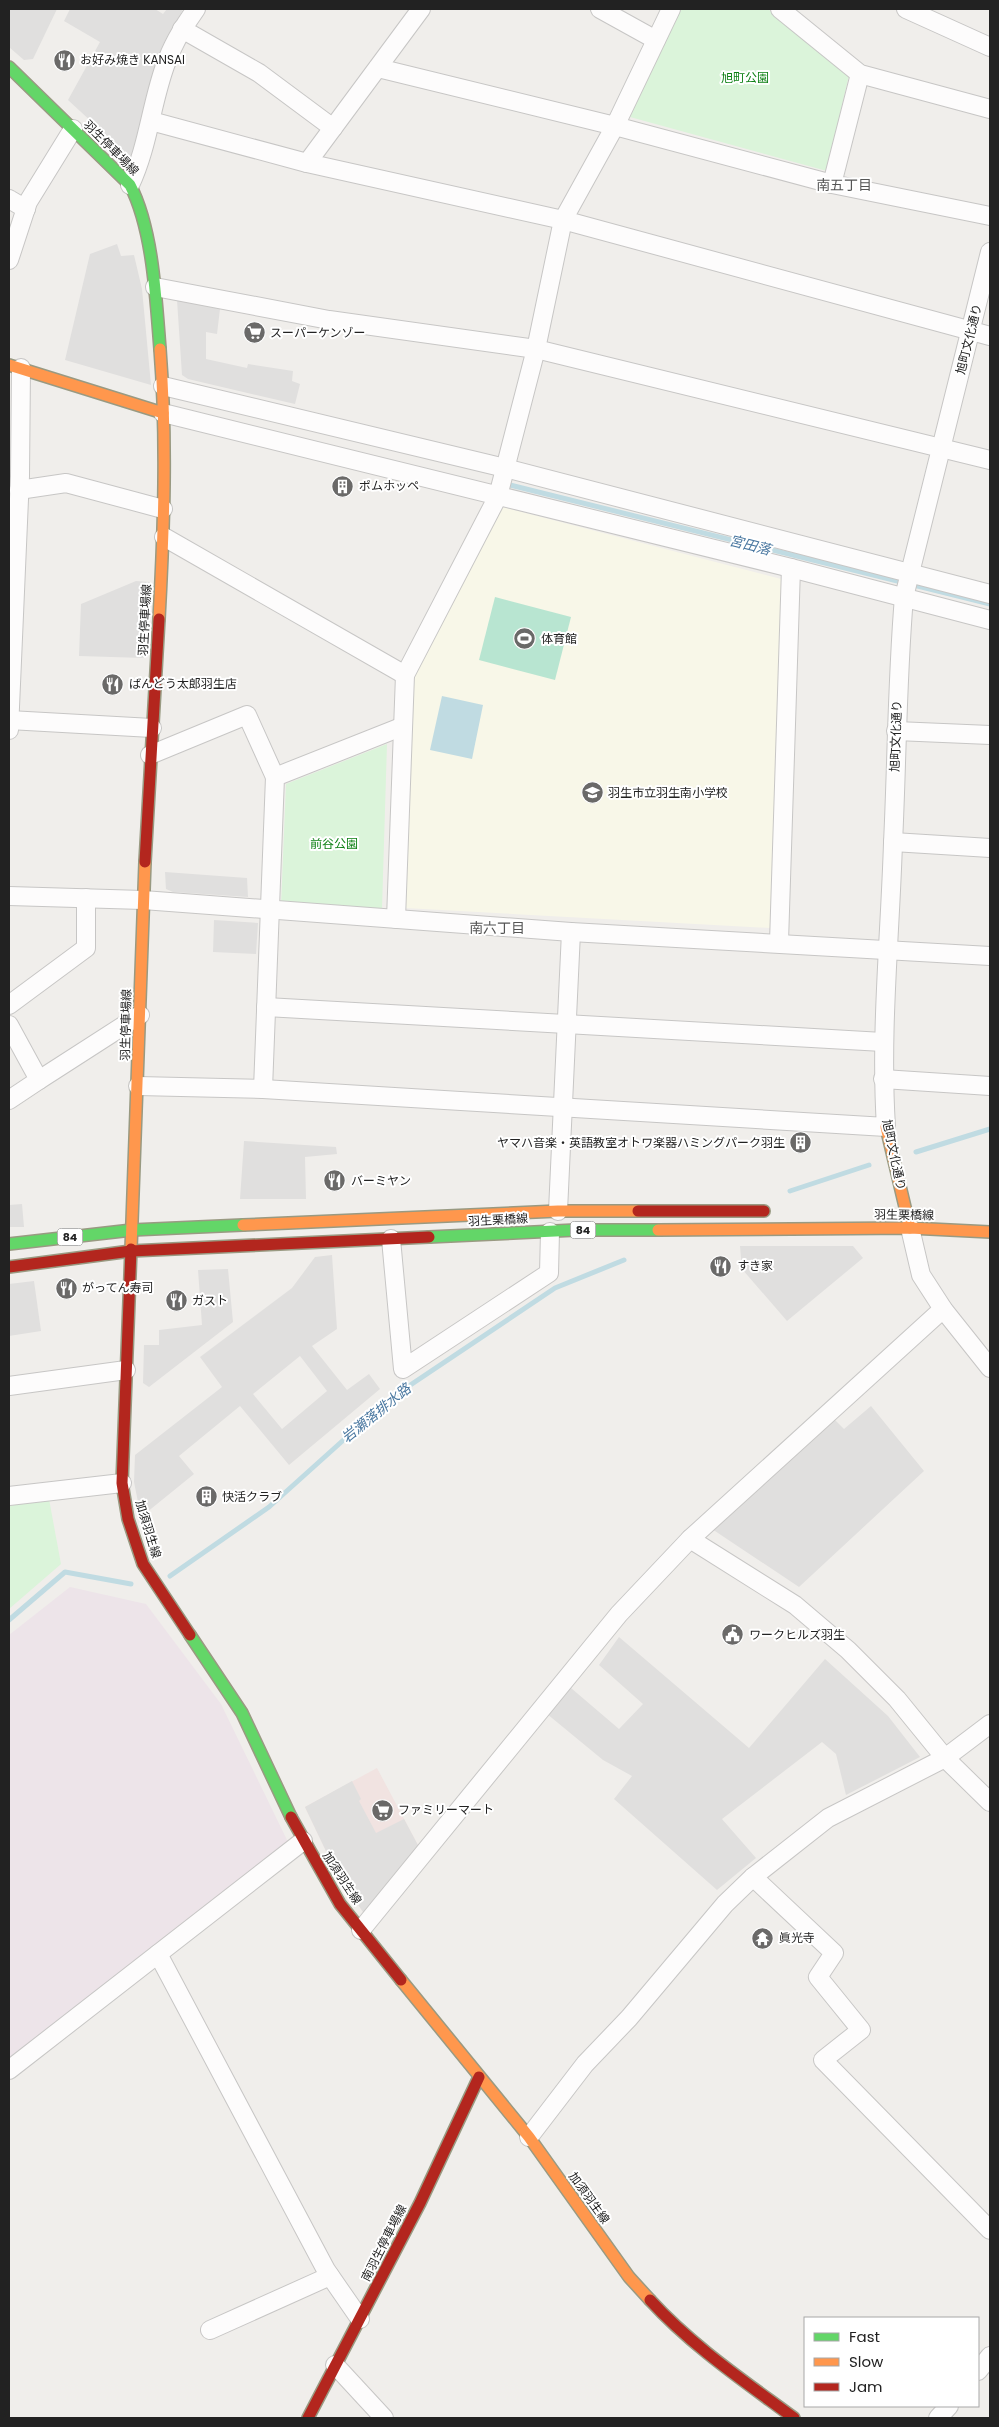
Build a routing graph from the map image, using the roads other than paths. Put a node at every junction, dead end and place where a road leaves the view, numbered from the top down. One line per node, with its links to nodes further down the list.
1 (196, 9): 7 (street)
2 (421, 9): 11 (street)
3 (600, 9): 8 (street)
4 (671, 9): 8 (street)
5 (780, 9): 12 (street)
6 (906, 9): 9 (street)
7 (182, 28): 14 (street); 16 (street)
8 (656, 40): 15 (street)
9 (990, 47)
10 (9, 67): 17 (main road, 羽生停車場線)
11 (378, 68): 15 (street); 16 (street)
12 (860, 74): 13 (street); 19 (street)
13 (990, 109)
14 (151, 121): 18 (street); 20 (street)
15 (615, 126): 19 (street); 24 (street)
16 (333, 128): 18 (street)
17 (73, 129): 20 (main road, 羽生停車場線); 22 (street)
18 (307, 163): 24 (street)
19 (832, 184): 23 (street)
20 (130, 185): 27 (main road, 羽生停車場線)
21 (9, 199): 22 (street)
22 (26, 209): 26 (street)
23 (990, 216)
24 (563, 220): 28 (street); 30 (street)
25 (990, 252): 28 (street, 旭町文化通り)
26 (9, 260)
27 (155, 287): 30 (street); 32 (main road, 羽生停車場線)
28 (971, 331): 29 (street); 34 (street, 旭町文化通り)
29 (990, 336)
30 (536, 349): 34 (street); 36 (street)
31 (15, 367): 33 (main road); 37 (street)
32 (163, 386): 33 (main road, 羽生停車場線); 36 (street)
33 (163, 413): 38 (street); 39 (main road, 羽生停車場線)
34 (941, 447): 35 (street); 42 (street, 旭町文化通り)
35 (990, 460)
36 (505, 468): 38 (street); 42 (street)
37 (16, 480): 39 (street); 43 (street)
38 (498, 496): 41 (street); 47 (street)
39 (163, 509): 40 (main road, 羽生停車場線)
40 (164, 537): 47 (street); 50 (main road, 羽生停車場線)
41 (791, 568): 45 (street); 65 (street)
42 (910, 573): 44 (street); 45 (street, 旭町文化通り)
43 (12, 579): 48 (street)
44 (990, 594)
45 (904, 597): 46 (street); 53 (street, 旭町文化通り)
46 (990, 620)
47 (405, 674): 51 (street)
48 (10, 683): 49 (street)
49 (9, 720): 50 (street); 52 (street)
50 (152, 728): 55 (main road, 羽生停車場線)
51 (401, 728): 56 (street); 63 (street)
52 (9, 730)
53 (896, 731): 54 (street); 57 (street, 旭町文化通り)
54 (990, 735)
55 (150, 755): 56 (street); 61 (main road, 羽生停車場線)
56 (275, 777): 62 (street)
57 (893, 842): 58 (street); 66 (street, 旭町文化通り)
58 (990, 848)
59 (9, 896): 60 (street)
60 (86, 898): 61 (street); 68 (street)
61 (143, 900): 62 (street); 70 (main road, 羽生停車場線)
62 (270, 909): 63 (street); 69 (street)
63 (396, 920): 64 (street)
64 (571, 932): 65 (street); 71 (street)
65 (779, 942): 66 (street)
66 (888, 949): 67 (street); 73 (street, 旭町文化通り)
67 (990, 956)
68 (9, 1005)
69 (266, 1006): 71 (street); 78 (street)
70 (140, 1016): 75 (street); 76 (main road, 羽生停車場線)
71 (567, 1025): 73 (street); 80 (street)
72 (10, 1030): 75 (street)
73 (883, 1042): 74 (street, 旭町文化通り)
74 (883, 1079): 77 (street); 81 (street, 旭町文化通り)
75 (39, 1080): 79 (street)
76 (138, 1086): 78 (street); 85 (main road, 羽生停車場線)
77 (990, 1086)
78 (264, 1089): 80 (street)
79 (9, 1100)
80 (563, 1109): 81 (street); 82 (street)
81 (886, 1127): 84 (main road, 旭町文化通り)
82 (558, 1211): 83 (main road, 羽生栗橋線 / 84); 85 (main road, 羽生栗橋線 / 84)
83 (777, 1211)
84 (908, 1217): 86 (main road, 羽生栗橋線 / 84); 87 (main road, 羽生栗橋線 / 84); 92 (street)
85 (132, 1230): 89 (main road, 羽生栗橋線 / 84); 90 (main road, 加須羽生線)
86 (550, 1232): 88 (main road, 羽生栗橋線 / 84); 88 (street)
87 (990, 1232)
88 (391, 1239): 90 (main road, 羽生栗橋線 / 84)
89 (9, 1244)
90 (132, 1252): 91 (main road, 羽生栗橋線 / 84); 94 (main road, 加須羽生線)
91 (9, 1267)
92 (943, 1309): 93 (street); 98 (street)
93 (990, 1368)
94 (126, 1370): 95 (street); 96 (main road, 加須羽生線)
95 (9, 1386)
96 (122, 1483): 97 (street); 102 (main road, 加須羽生線)
97 (9, 1496)
98 (690, 1539): 100 (street); 104 (street)
99 (990, 1724): 100 (street)
100 (945, 1758): 101 (street); 103 (street)
101 (990, 1802)
102 (303, 1841): 104 (main road, 加須羽生線); 105 (street)
103 (753, 1876): 108 (street); 109 (street)
104 (362, 1930): 107 (main road, 加須羽生線)
105 (158, 1954): 106 (street); 110 (street)
106 (9, 2070)
107 (479, 2077): 108 (main road, 加須羽生線); 111 (main road, 南羽生停車場線)
108 (529, 2137): 119 (main road, 加須羽生線)
109 (990, 2230)
110 (330, 2276): 111 (street); 112 (street)
111 (360, 2319): 114 (main road, 南羽生停車場線)
112 (210, 2330)
113 (990, 2356): 115 (street)
114 (335, 2364): 117 (main road, 南羽生停車場線); 118 (street)
115 (979, 2370)
116 (948, 2407): 120 (street)
117 (308, 2418)
118 (384, 2418)
119 (794, 2418)
120 (938, 2418)

